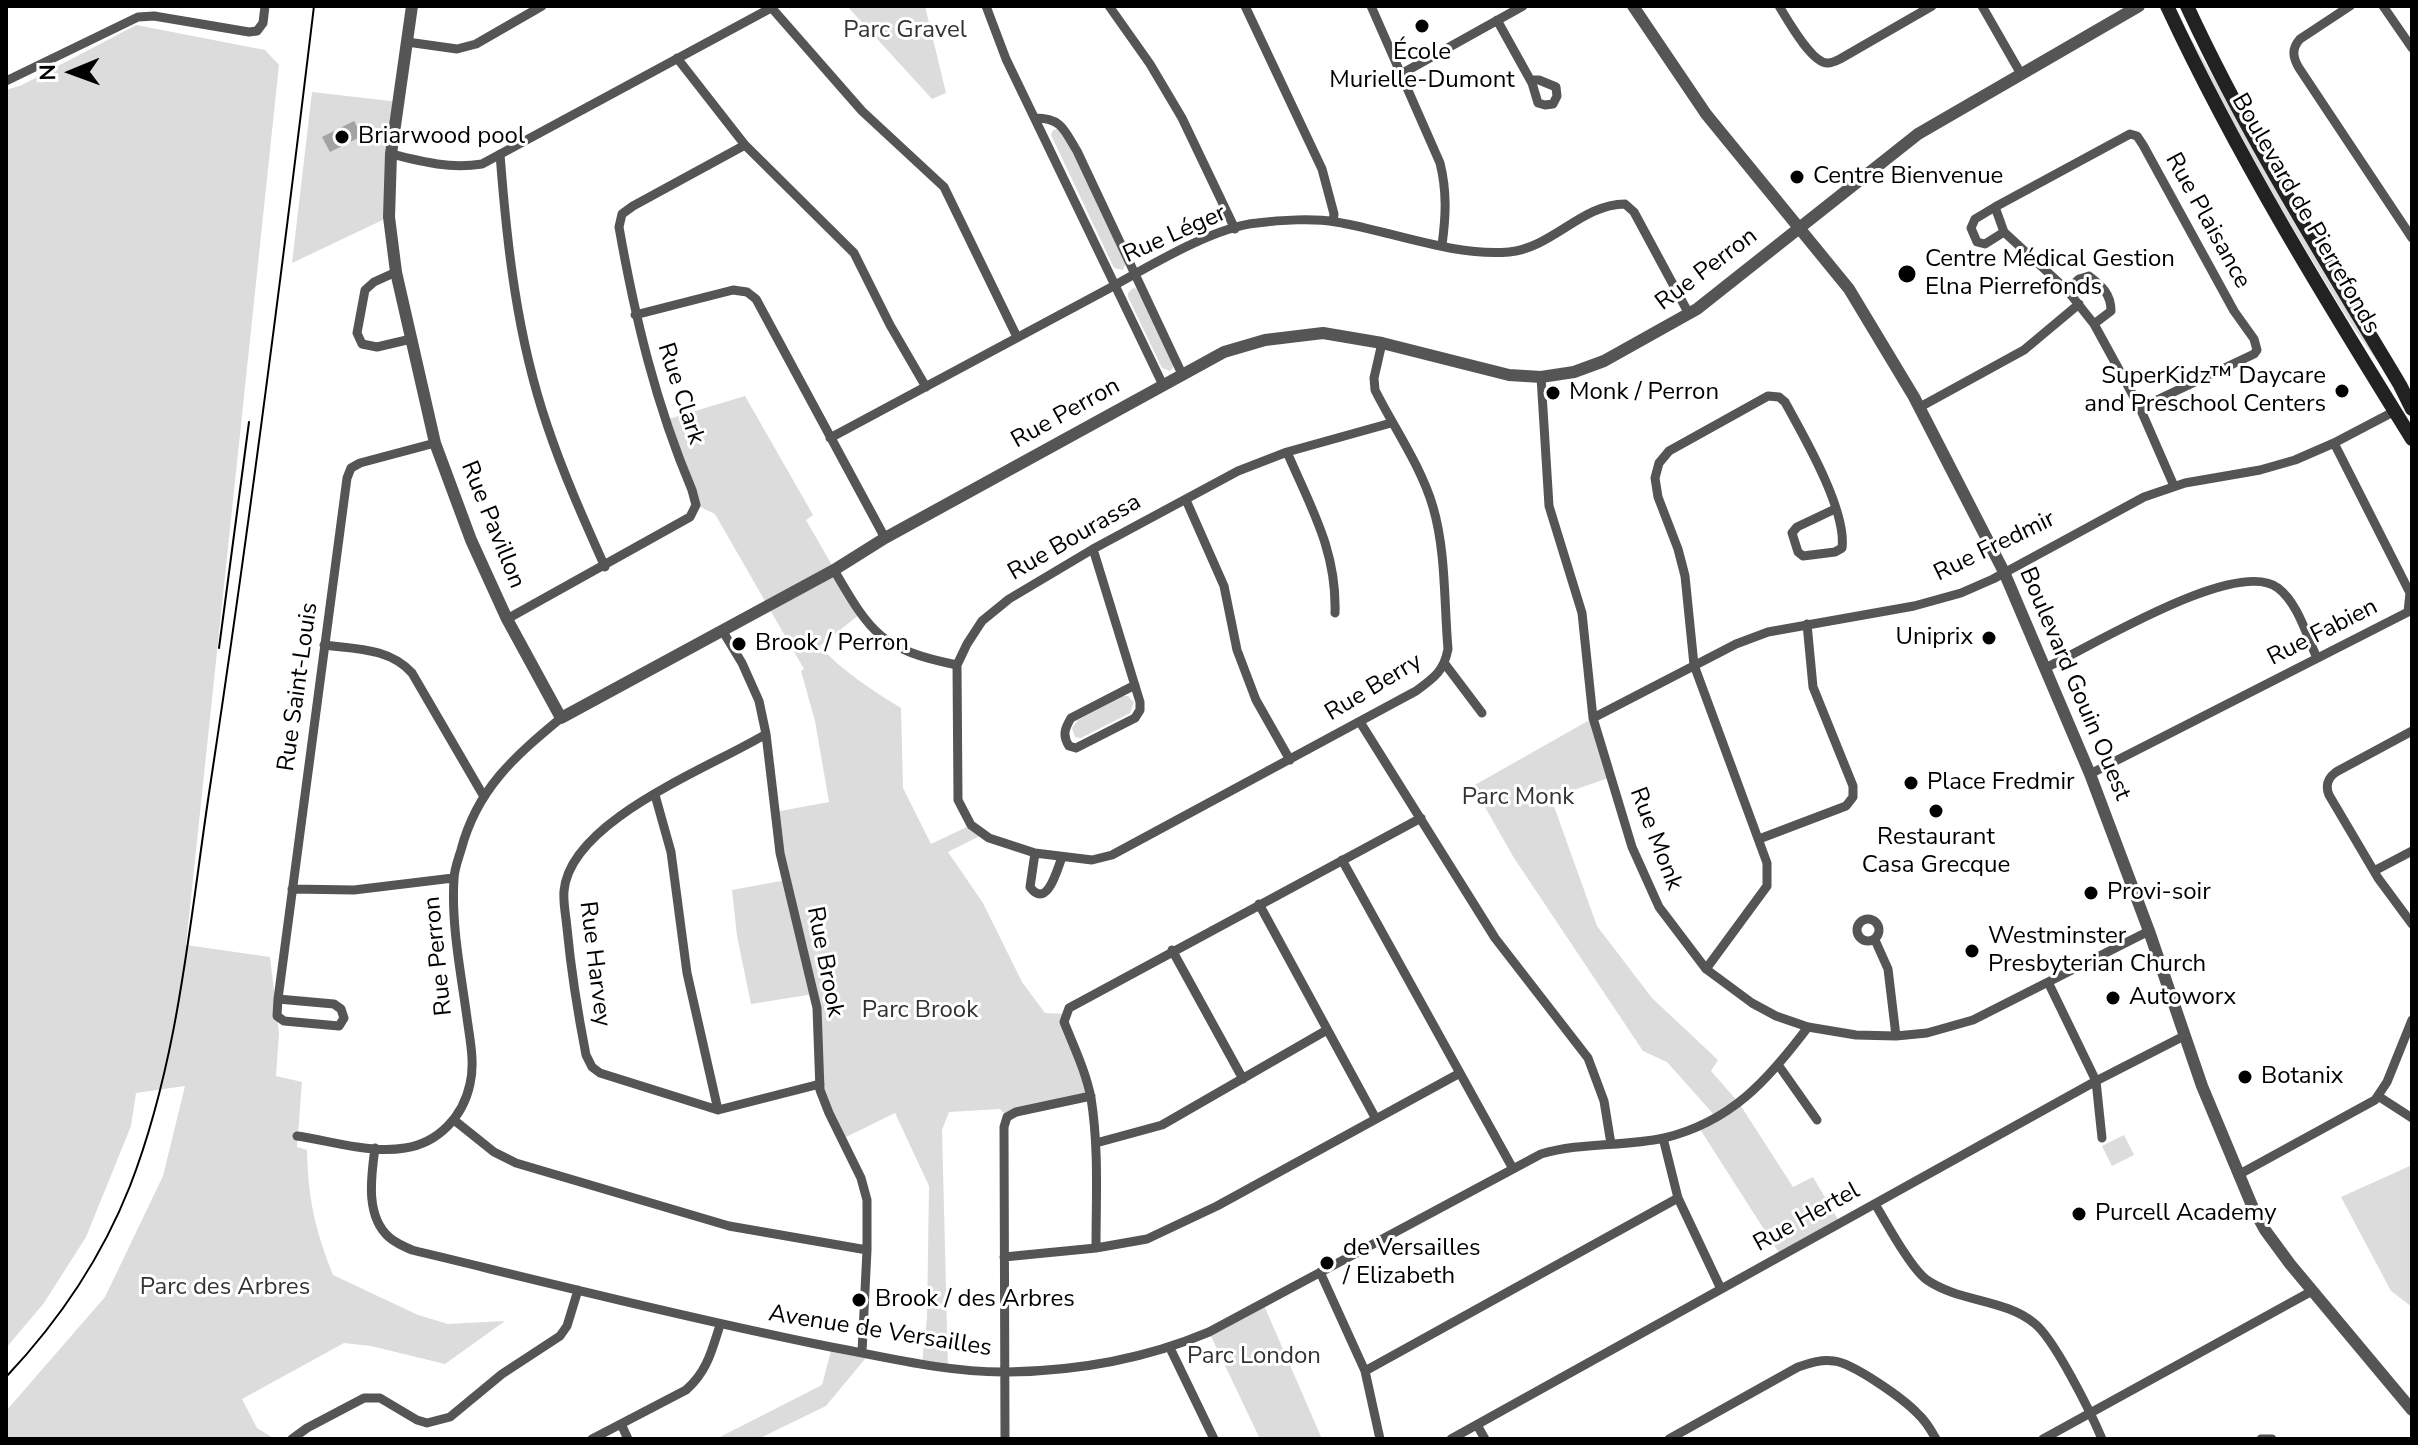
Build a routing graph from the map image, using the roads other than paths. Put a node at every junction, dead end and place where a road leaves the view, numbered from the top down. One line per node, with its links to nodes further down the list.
1 (265, 6): 26 (street)
2 (412, 6): 20 (street, Rue Pavillon)
3 (542, 6): 20 (street)
4 (986, 6): 27 (street)
5 (1109, 6): 34 (street)
6 (1245, 6): 32 (street)
7 (1371, 6): 23 (street)
8 (1523, 6): 19 (street)
9 (1633, 6): 33 (street, Boulevard Gouin Ouest)
10 (1779, 6): 11 (street)
11 (1932, 6)
12 (1982, 6): 24 (street)
13 (2139, 6): 24 (street, Rue Perron)
14 (2167, 6): 56 (main road, Boulevard de Pierrefonds)
15 (2187, 6): 53 (main road, Boulevard de Pierrefonds)
16 (2350, 6): 36 (street)
17 (2383, 6): 21 (street)
18 (770, 7): 22 (street); 46 (street)
19 (1497, 20): 23 (street); 25 (street)
20 (407, 42): 29 (street, Rue Pavillon)
21 (2412, 48)
22 (677, 58): 28 (street); 30 (street)
23 (1401, 74): 37 (street)
24 (2021, 74): 33 (street, Rue Perron)
25 (1531, 80)
26 (6, 81)
27 (1035, 118): 39 (street); 40 (street)
28 (745, 145): 44 (street, Rue Clark); 52 (street)
29 (391, 154): 30 (street); 38 (street, Rue Pavillon)
30 (500, 154): 68 (street)
31 (1995, 207): 35 (street); 35 (street, Rue Plaisance); 55 (street, Rue Plaisance)
32 (1333, 221): 34 (street, Rue Léger); 37 (street, Rue Léger)
33 (1800, 227): 43 (street, Rue Perron); 54 (street, Boulevard Gouin Ouest)
34 (1235, 229): 39 (street, Rue Léger)
35 (2004, 232): 41 (street)
36 (2412, 238)
37 (1442, 245): 43 (street, Rue Léger)
38 (396, 272): 47 (street, Rue Pavillon); 47 (street)
39 (1137, 273): 40 (street, Rue Léger); 49 (street)
40 (1115, 285): 46 (street, Rue Léger); 51 (street)
41 (2067, 290): 42 (street); 45 (street)
42 (2079, 304): 45 (street); 54 (street)
43 (1689, 314): 50 (street, Rue Perron)
44 (635, 315): 58 (street); 68 (street, Rue Clark)
45 (2094, 324): 55 (street)
46 (1017, 337): 52 (street, Rue Léger)
47 (411, 339): 60 (street, Rue Pavillon)
48 (1382, 343): 49 (street, Rue Perron); 50 (street, Rue Perron); 57 (street, Rue Berry)
49 (1182, 374): 51 (street, Rue Perron)
50 (1541, 377): 84 (street, Rue Monk)
51 (1163, 385): 66 (street, Rue Perron)
52 (926, 387): 58 (street, Rue Léger)
53 (2411, 404): 56 (street, Rue Fredmir)
54 (1920, 407): 70 (street, Boulevard Gouin Ouest)
55 (2140, 408): 63 (street)
56 (2395, 411): 59 (main road, Boulevard de Pierrefonds); 61 (street, Rue Fredmir)
57 (1391, 423): 62 (street, Rue Bourassa); 77 (street, Rue Berry)
58 (830, 438): 66 (street)
59 (2412, 439)
60 (435, 443): 72 (street, Rue Pavillon); 75 (street, Rue Saint-Louis)
61 (2334, 443): 63 (street, Rue Fredmir); 76 (street, Rue Fabien)
62 (1287, 452): 64 (street, Rue Bourassa); 71 (street)
63 (2174, 486): 70 (street, Rue Fredmir)
64 (1186, 500): 67 (street, Rue Bourassa); 88 (street)
65 (1835, 509): 65 (street); 79 (street)
66 (885, 538): 69 (street, Rue Perron)
67 (1093, 549): 78 (street, Rue Bourassa); 81 (street)
68 (605, 567): 72 (street, Rue Clark)
69 (834, 570): 74 (street, Rue Perron); 78 (street)
70 (2004, 572): 73 (street, Rue Fredmir); 80 (street, Boulevard Gouin Ouest)
71 (1335, 613)
72 (507, 619): 83 (street, Rue Pavillon)
73 (1807, 624): 79 (street, Rue Fredmir); 93 (street)
74 (722, 630): 83 (street, Rue Perron); 87 (street, Rue Brook)
75 (324, 645): 90 (street); 100 (street, Rue Saint-Louis)
76 (2317, 658): 80 (street); 89 (street, Rue Fabien)
77 (1445, 664): 82 (street); 85 (street, Rue Berry)
78 (957, 665): 95 (street, Rue Berry)
79 (1694, 665): 84 (street, Rue Fredmir); 93 (street)
80 (2045, 668): 89 (street, Boulevard Gouin Ouest)
81 (1135, 685): 81 (street)
82 (1482, 713)
83 (561, 718): 90 (street, Rue Perron)
84 (1593, 718): 106 (street, Rue Monk)
85 (1360, 722): 88 (street, Rue Berry); 92 (street)
86 (2412, 731): 98 (street)
87 (766, 734): 91 (street, Rue Harvey); 118 (street, Rue Brook)
88 (1290, 760): 96 (street, Rue Berry)
89 (2090, 774): 103 (street, Boulevard Gouin Ouest)
90 (483, 795): 99 (street, Rue Perron)
91 (655, 795): 121 (street); 121 (street, Rue Harvey)
92 (1421, 818): 97 (street); 130 (street)
93 (1759, 839): 106 (street)
94 (2412, 851): 98 (street)
95 (1035, 853): 96 (street, Rue Berry); 96 (street)
96 (1062, 857)
97 (1342, 860): 101 (street); 115 (street)
98 (2374, 871): 102 (street)
99 (453, 878): 100 (street); 124 (street, Rue Perron)
100 (292, 889): 108 (street, Rue Saint-Louis)
101 (1259, 904): 105 (street); 111 (street)
102 (2412, 924)
103 (2149, 931): 107 (street, Rue Monk); 113 (street, Boulevard Gouin Ouest)
104 (1875, 940): 112 (street)
105 (1172, 950): 116 (street); 119 (street)
106 (1706, 969): 110 (street, Rue Monk)
107 (2048, 982): 112 (street, Rue Monk); 117 (street)
108 (278, 999): 108 (street)
109 (2412, 1020): 120 (street)
110 (1808, 1027): 112 (street, Rue Monk); 114 (street, Avenue de Versailles)
111 (1327, 1030): 116 (street); 123 (street)
112 (1896, 1036)
113 (2184, 1036): 117 (street, Rue Hertel); 133 (street, Boulevard Gouin Ouest)
114 (1779, 1066): 125 (street); 127 (street, Avenue de Versailles)
115 (1460, 1073): 123 (street); 132 (street)
116 (1243, 1079): 129 (street)
117 (2096, 1081): 128 (street); 135 (street, Rue Hertel)
118 (820, 1084): 121 (street); 137 (street, Rue Brook)
119 (1091, 1096): 129 (street); 138 (street)
120 (2378, 1096): 122 (street); 133 (street)
121 (718, 1110)
122 (2412, 1118)
123 (1376, 1119): 136 (street)
124 (454, 1120): 131 (street); 137 (street)
125 (1817, 1120)
126 (297, 1136): 131 (street)
127 (1663, 1138): 130 (street, Avenue de Versailles); 134 (street)
128 (2102, 1138)
129 (1096, 1143): 136 (street)
130 (1611, 1144): 132 (street, Avenue de Versailles)
131 (375, 1148): 141 (street, Avenue de Versailles)
132 (1512, 1167): 139 (street, Avenue de Versailles)
133 (2238, 1175): 142 (street, Boulevard Gouin Ouest)
134 (1678, 1198): 140 (street); 146 (street)
135 (1875, 1204): 140 (street, Rue Hertel); 149 (street)
136 (1096, 1248): 138 (street)
137 (867, 1250): 145 (street, Rue Brook)
138 (1004, 1257): 147 (street)
139 (1320, 1272): 144 (street, Avenue de Versailles); 146 (street)
140 (1721, 1289): 151 (street, Rue Hertel)
141 (578, 1290): 143 (street, Avenue de Versailles); 152 (street)
142 (2312, 1291): 148 (street, Boulevard Gouin Ouest); 149 (street)
143 (720, 1325): 145 (street, Avenue de Versailles); 150 (street)
144 (1170, 1348): 147 (street, Avenue de Versailles); 156 (street)
145 (862, 1352): 147 (street, Avenue de Versailles)
146 (1365, 1371): 157 (street)
147 (1006, 1372): 155 (street)
148 (2410, 1404)
149 (2091, 1413): 162 (street); 163 (street)
150 (621, 1424): 153 (street); 154 (street)
151 (1477, 1425): 158 (street, Rue Hertel); 159 (street)
152 (292, 1439)
153 (592, 1439)
154 (628, 1439)
155 (1005, 1439)
156 (1214, 1439)
157 (1380, 1439)
158 (1451, 1439)
159 (1485, 1439)
160 (1669, 1439): 161 (street)
161 (1936, 1439)
162 (2043, 1439)
163 (2102, 1439)
164 (2261, 1439): 165 (street)
165 (2272, 1439)

